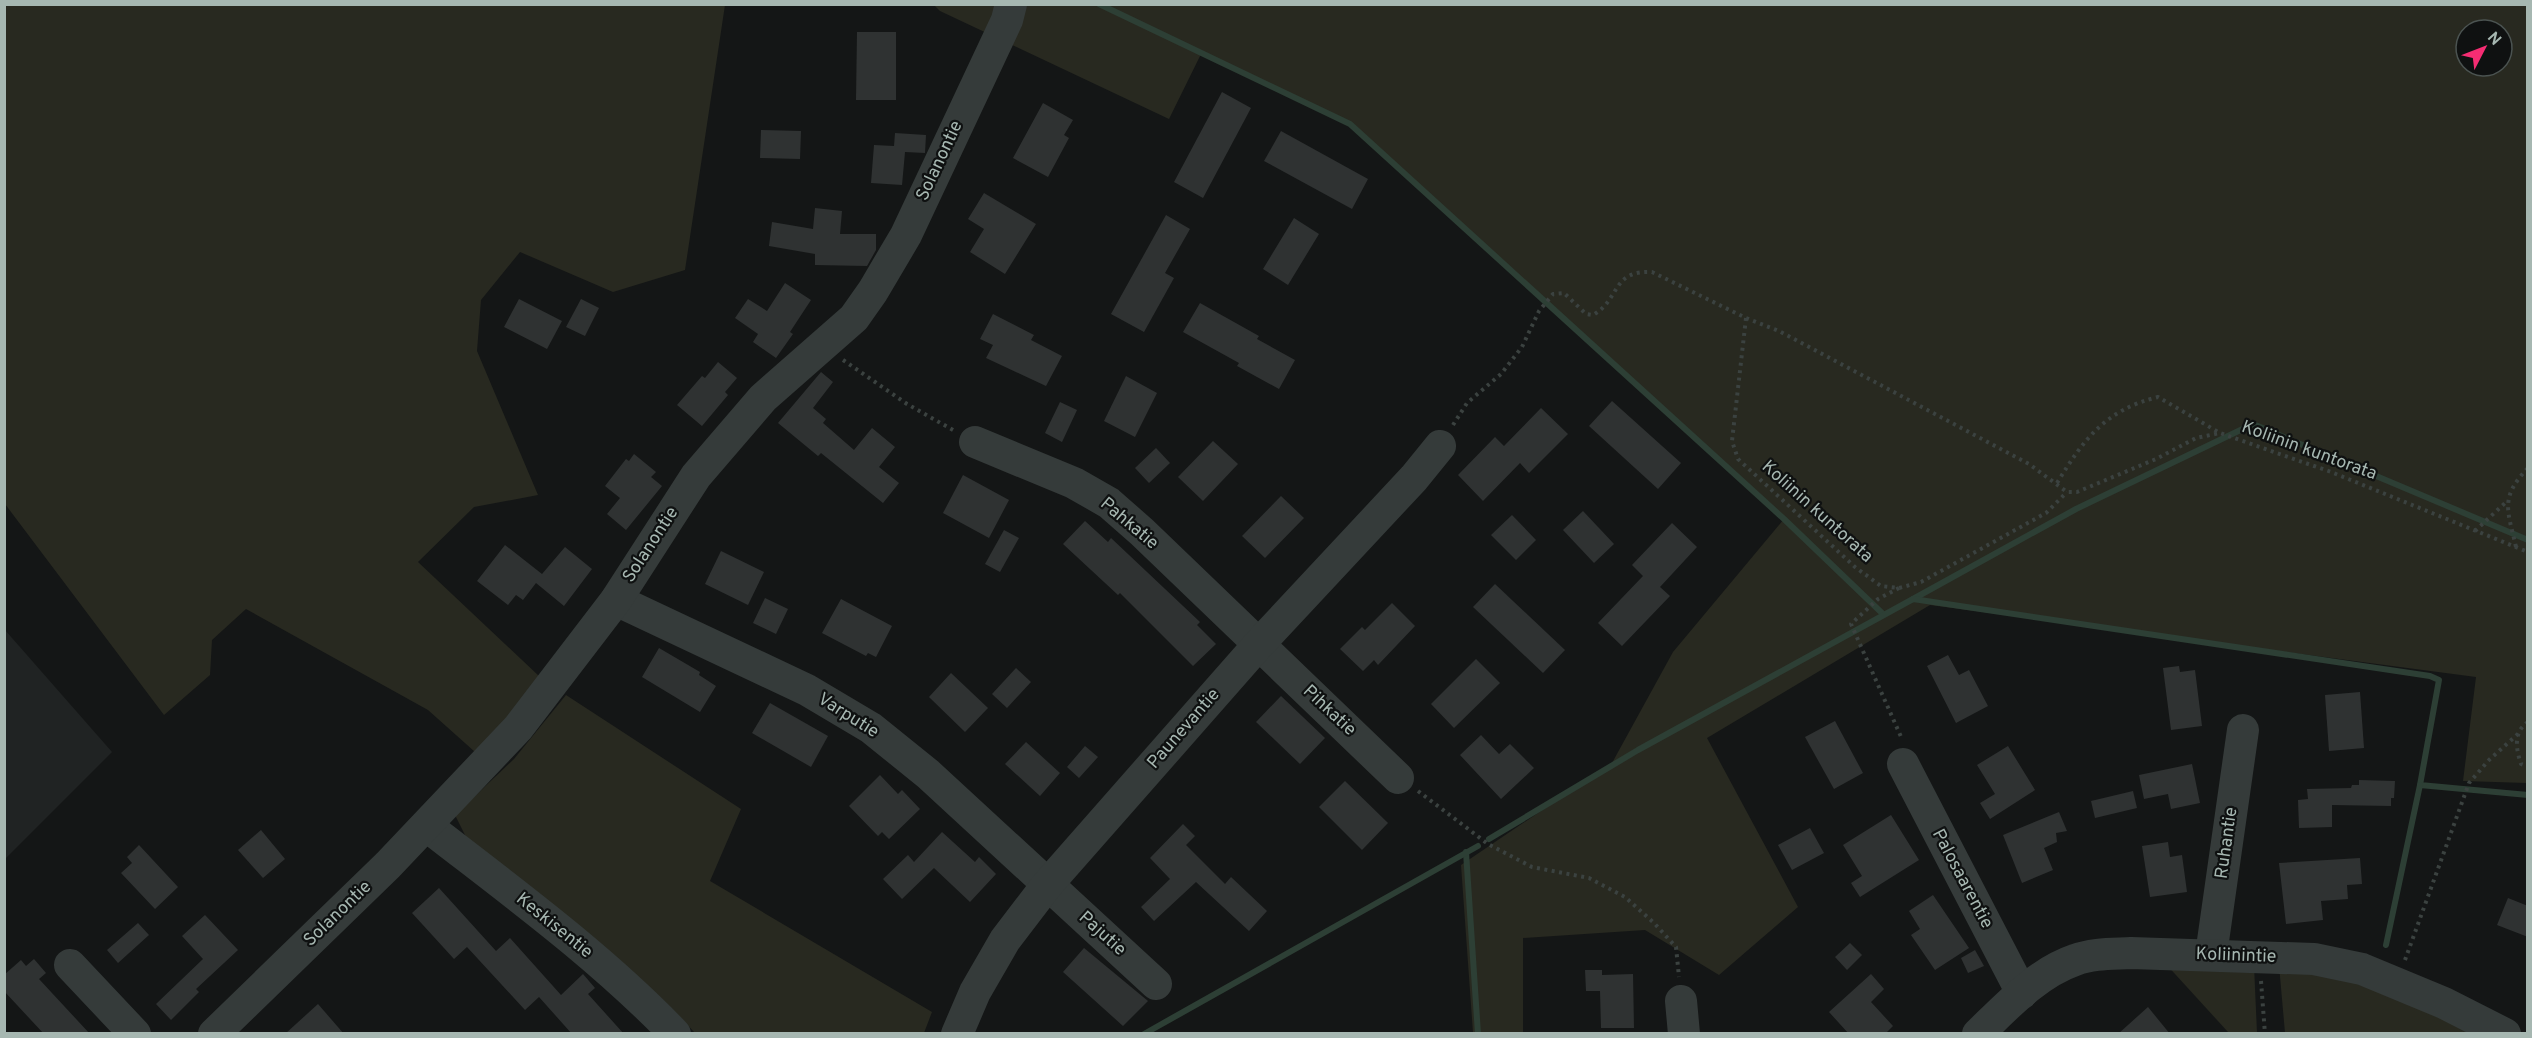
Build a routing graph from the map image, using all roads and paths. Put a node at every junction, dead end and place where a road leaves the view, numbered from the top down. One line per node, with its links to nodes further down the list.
1 (1011, 4): 3 (street, Solanontie)
2 (1746, 318): 6 (path); 8 (path); 14 (path, Koliinin kuntorata)
3 (824, 344): 5 (path); 15 (street, Solanontie)
4 (2220, 433): 8 (path); 9 (path, Koliinin kuntorata); 11 (path, Koliinin kuntorata)
5 (975, 442): 16 (street, Pahkatie)
6 (1440, 446): 16 (street, Paunevantie)
7 (2528, 468): 10 (path)
8 (2056, 483): 9 (path)
9 (2067, 492): 14 (path)
10 (2506, 502): 11 (path); 12 (path)
11 (2475, 531): 12 (path, Koliinin kuntorata)
12 (2516, 548): 13 (path)
13 (2528, 552)
14 (1899, 588): 20 (path)
15 (615, 600): 23 (street, Solanontie); 24 (street, Varputie)
16 (1259, 644): 22 (street, Pihkatie); 24 (street, Paunevantie)
17 (2528, 722): 19 (path)
18 (2243, 730): 25 (street, Ruhantie)
19 (2519, 733): 21 (path); 28 (path)
20 (1903, 764): 30 (street, Palosaarentie)
21 (2528, 767)
22 (1398, 778): 31 (path)
23 (427, 826): 33 (street, Solanontie); 34 (street, Keskisentie)
24 (1047, 885): 29 (street, Pajutie); 35 (street, Paunevantie)
25 (2211, 955): 26 (street, Koliinintie); 30 (street, Koliinintie)
26 (2259, 957): 28 (street, Koliinintie); 38 (path)
27 (70, 965): 32 (street)
28 (2396, 983): 39 (street, Koliinintie)
29 (1156, 984)
30 (2022, 993): 37 (street, Koliinintie)
31 (1681, 1001): 36 (street)
32 (135, 1034)
33 (214, 1034)
34 (675, 1034)
35 (957, 1034)
36 (1684, 1034)
37 (1978, 1034)
38 (2265, 1034)
39 (2505, 1034)

